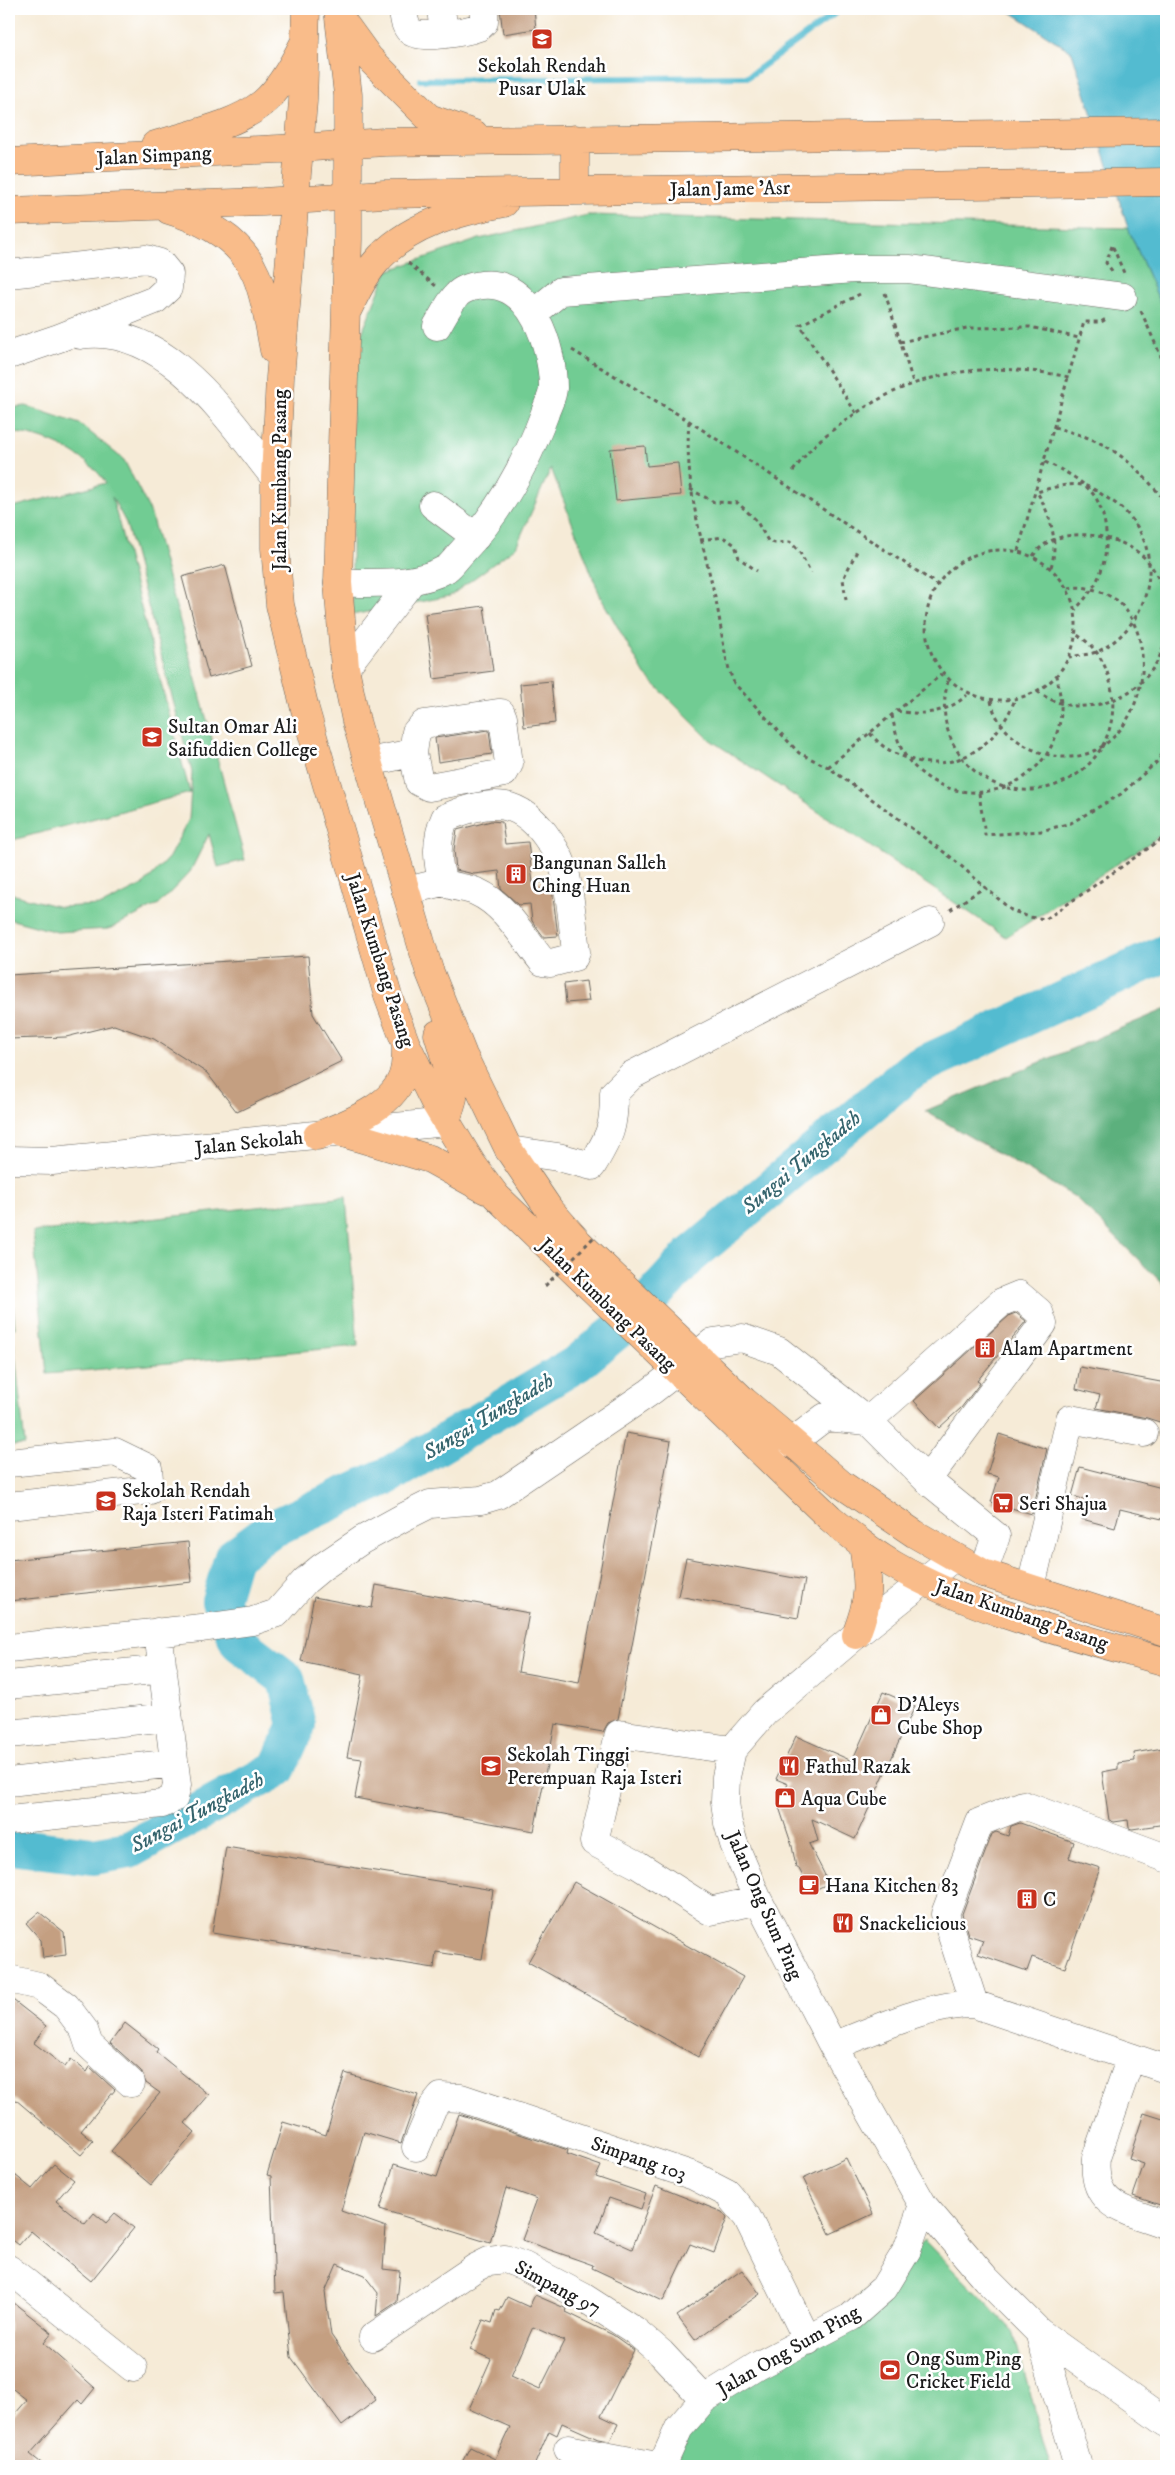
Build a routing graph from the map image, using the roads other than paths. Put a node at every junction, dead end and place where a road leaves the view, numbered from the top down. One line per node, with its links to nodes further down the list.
1 (306, 9): 6 (main road, Jalan Kumbang Pasang)
2 (403, 9): 5 (street)
3 (484, 9): 5 (street)
4 (339, 13): 9 (main road); 10 (main road, Jalan Kumbang Pasang)
5 (442, 21)
6 (305, 41): 11 (main road, Jalan Kumbang Pasang); 12 (main road)
7 (1166, 132): 8 (main road)
8 (575, 139): 9 (main road); 15 (main road)
9 (489, 140): 10 (main road)
10 (348, 144): 11 (main road); 16 (main road, Jalan Kumbang Pasang)
11 (299, 148): 12 (main road, Jalan Simpang); 17 (main road, Jalan Kumbang Pasang)
12 (118, 156): 13 (main road, Jalan Simpang)
13 (9, 162)
14 (1166, 182): 15 (main road, Jalan Jame 'Asr)
15 (575, 190): 16 (main road, Jalan Jame 'Asr); 22 (main road)
16 (348, 197): 17 (main road, Jalan Jame 'Asr); 22 (main road, Jalan Kumbang Pasang)
17 (294, 200): 18 (main road); 27 (main road, Jalan Kumbang Pasang)
18 (153, 206): 19 (main road); 27 (main road)
19 (9, 211)
20 (9, 274): 25 (street)
21 (1122, 297): 23 (street)
22 (345, 314): 32 (main road, Jalan Kumbang Pasang)
23 (534, 314): 24 (street); 30 (street)
24 (437, 326)
25 (59, 338): 26 (street); 28 (street)
26 (9, 355)
27 (280, 378): 28 (main road, Jalan Kumbang Pasang)
28 (275, 478): 40 (main road, Jalan Kumbang Pasang)
29 (433, 505): 30 (street)
30 (476, 537): 31 (street)
31 (412, 582): 32 (street); 33 (street)
32 (338, 583): 33 (main road, Jalan Kumbang Pasang)
33 (345, 668): 35 (main road, Jalan Kumbang Pasang)
34 (413, 753): 35 (street)
35 (368, 762): 37 (main road, Jalan Kumbang Pasang)
36 (443, 882): 36 (street); 37 (street)
37 (406, 891): 39 (main road, Jalan Kumbang Pasang)
38 (930, 922): 43 (street)
39 (429, 970): 41 (main road); 43 (main road, Jalan Kumbang Pasang)
40 (406, 1044): 41 (main road, Jalan Kumbang Pasang); 42 (main road)
41 (446, 1122): 42 (street, Jalan Sekolah); 47 (main road); 48 (main road, Jalan Kumbang Pasang)
42 (330, 1134): 45 (street, Jalan Sekolah); 48 (main road)
43 (509, 1150): 47 (main road, Jalan Kumbang Pasang)
44 (9, 1160): 45 (street, Jalan Sekolah)
45 (52, 1161): 46 (street, Jalan Sekolah)
46 (9, 1170)
47 (527, 1179): 49 (main road, Jalan Kumbang Pasang)
48 (496, 1196): 49 (main road, Jalan Kumbang Pasang)
49 (603, 1282): 50 (main road, Jalan Kumbang Pasang)
50 (679, 1356): 51 (street); 53 (main road, Jalan Kumbang Pasang); 57 (main road, Jalan Kumbang Pasang); 62 (street)
51 (868, 1420): 53 (street); 55 (street); 55 (street)
52 (1144, 1433): 61 (street)
53 (791, 1443): 58 (main road, Jalan Kumbang Pasang)
54 (9, 1463): 56 (street)
55 (927, 1480): 59 (street)
56 (9, 1506)
57 (863, 1545): 60 (main road, Jalan Kumbang Pasang); 64 (main road)
58 (954, 1557): 59 (main road, Jalan Kumbang Pasang); 60 (street)
59 (983, 1572): 61 (main road, Jalan Kumbang Pasang)
60 (925, 1580): 64 (street); 66 (main road, Jalan Kumbang Pasang)
61 (1031, 1587): 63 (main road, Jalan Kumbang Pasang)
62 (158, 1632): 65 (street); 67 (street)
63 (1166, 1632)
64 (856, 1635): 71 (street)
65 (9, 1648)
66 (1166, 1662)
67 (163, 1669): 68 (street); 69 (street)
68 (9, 1685)
69 (168, 1716): 70 (street); 72 (street)
70 (9, 1734)
71 (732, 1750): 76 (street, Jalan Ong Sum Ping); 76 (street)
72 (174, 1763): 73 (street); 74 (street)
73 (9, 1782)
74 (9, 1820)
75 (1166, 1858): 78 (street)
76 (758, 1900): 79 (street, Jalan Ong Sum Ping)
77 (9, 1979): 82 (street)
78 (974, 2004): 79 (street); 80 (street)
79 (833, 2046): 84 (street, Jalan Ong Sum Ping)
80 (1131, 2057): 81 (street); 85 (street)
81 (1166, 2069)
82 (131, 2083)
83 (416, 2148): 89 (street, Simpang 103)
84 (923, 2205): 87 (street, Jalan Ong Sum Ping); 89 (street, Jalan Ong Sum Ping)
85 (1166, 2225)
86 (9, 2269): 90 (street)
87 (1039, 2332): 92 (street, Jalan Ong Sum Ping); 96 (street)
88 (373, 2337): 91 (street, Simpang 97)
89 (808, 2341): 91 (street, Jalan Ong Sum Ping)
90 (133, 2368)
91 (704, 2400): 95 (street, Jalan Ong Sum Ping)
92 (1166, 2423)
93 (568, 2449): 94 (street)
94 (657, 2466)
95 (662, 2466)
96 (1078, 2466)

